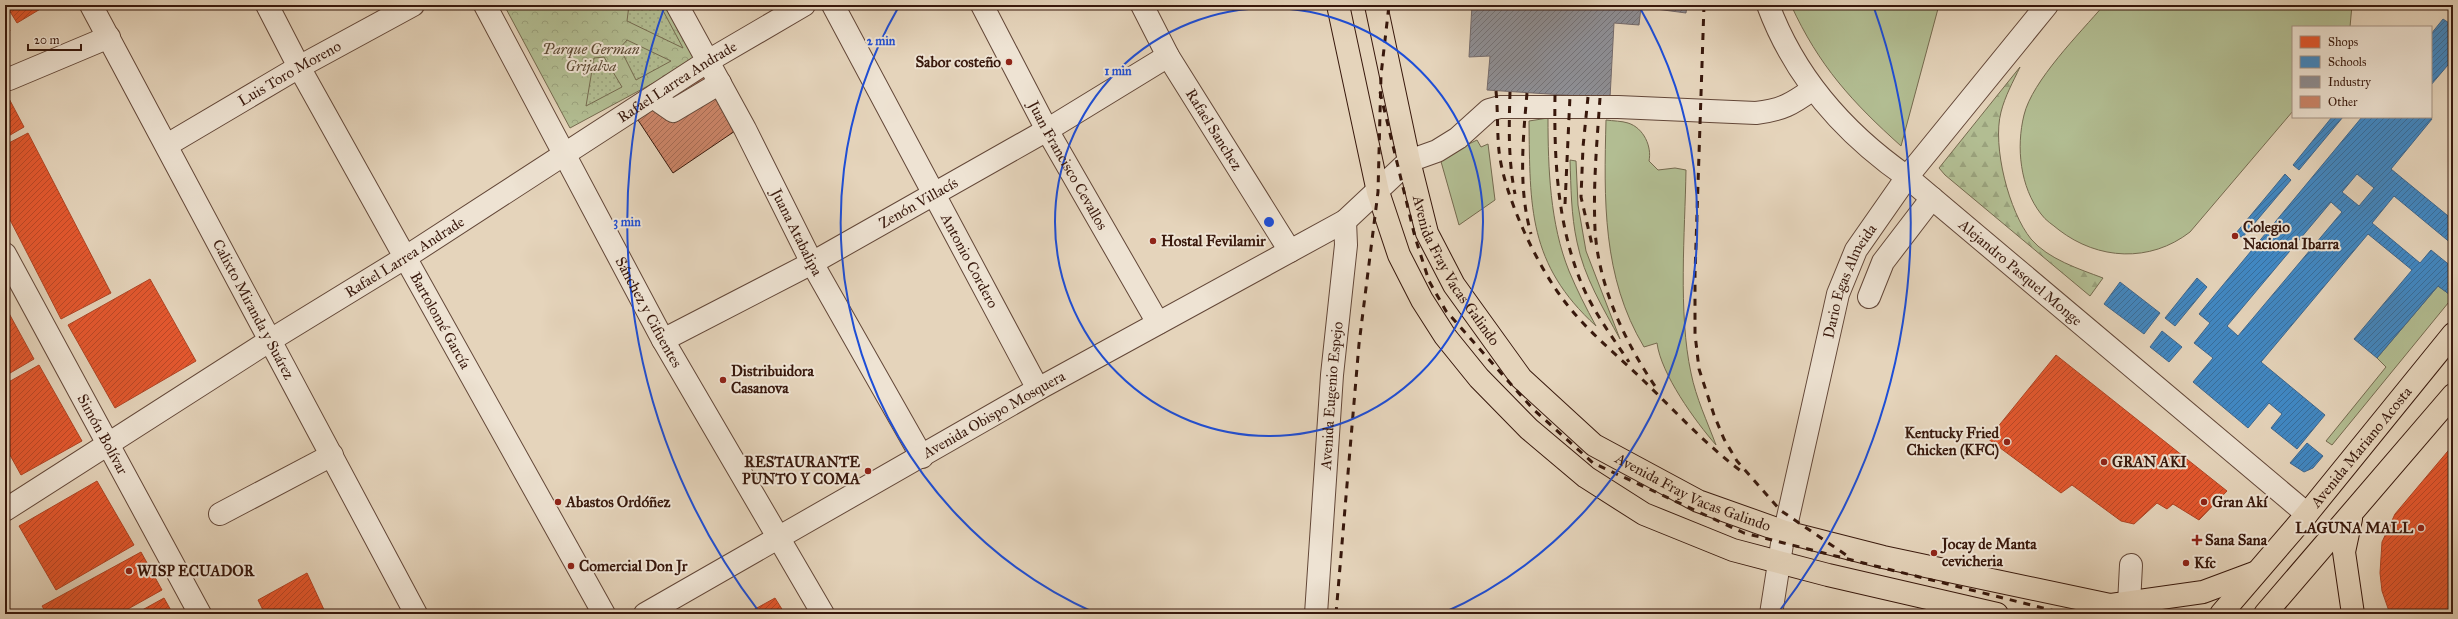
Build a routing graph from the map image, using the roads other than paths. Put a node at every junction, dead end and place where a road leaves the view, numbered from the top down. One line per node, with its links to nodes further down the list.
1 (91, 5): 14 (street, Calixto Miranda y Suárez)
2 (267, 5): 17 (street, Bartolomé García)
3 (413, 5): 17 (street, Luis Toro Moreno)
4 (485, 5): 24 (street, Sánchez y Cifuentes)
5 (677, 5): 16 (street, Juana Atabalipa)
6 (804, 5): 16 (street, Rafael Larrea Andrade)
7 (833, 5): 28 (street, Antonio Cordero)
8 (982, 5): 22 (street, Juan Francisco Cevallos)
9 (1142, 5): 15 (street, Rafael Sanchez)
10 (1338, 5): 27 (main road)
11 (1376, 5): 25 (main road)
12 (1768, 5): 20 (street, Alejandro Pasquel Monge)
13 (2047, 5): 26 (street, Dario Egas Almeida)
14 (109, 37): 18 (street); 23 (street, Calixto Miranda y Suárez)
15 (1168, 56): 22 (street, Zenón Villacís); 31 (street, Rafael Sanchez)
16 (708, 61): 19 (street, Juana Atabalipa); 21 (street, Rafael Larrea Andrade)
17 (299, 68): 23 (street, Luis Toro Moreno); 33 (street, Bartolomé García)
18 (9, 79)
19 (720, 83): 21 (street); 34 (street, Juana Atabalipa)
20 (1813, 89): 25 (street); 26 (street, Alejandro Pasquel Monge)
21 (656, 95): 24 (street, Rafael Larrea Andrade)
22 (1047, 130): 28 (street, Zenón Villacís); 36 (street, Juan Francisco Cevallos)
23 (167, 145): 39 (street, Calixto Miranda y Suárez)
24 (564, 155): 33 (street, Rafael Larrea Andrade); 38 (street, Sánchez y Cifuentes)
25 (1409, 161): 27 (street); 49 (main road, Avenida Fray Vacas Galindo)
26 (1907, 177): 29 (street, Alejandro Pasquel Monge); 49 (street, Dario Egas Almeida)
27 (1378, 192): 30 (street); 51 (main road)
28 (932, 194): 34 (street, Zenón Villacís); 40 (street, Antonio Cordero)
29 (1932, 198): 35 (street); 47 (street, Alejandro Pasquel Monge)
30 (1345, 221): 31 (street, Avenida Obispo Mosquera); 60 (street, Avenida Eugenio Espejo)
31 (1290, 251): 36 (street, Avenida Obispo Mosquera)
32 (5, 254): 42 (street, Simón Bolívar)
33 (406, 257): 39 (street, Rafael Larrea Andrade); 57 (street, Bartolomé García)
34 (812, 263): 38 (street, Zenón Villacís); 44 (street, Juana Atabalipa)
35 (1869, 297)
36 (1158, 323): 40 (street, Avenida Obispo Mosquera)
37 (2453, 334): 47 (main road, Avenida Mariano Acosta)
38 (663, 340): 50 (street, Sánchez y Cifuentes)
39 (269, 341): 42 (street, Rafael Larrea Andrade); 43 (street, Calixto Miranda y Suárez)
40 (1038, 389): 44 (street, Avenida Obispo Mosquera)
41 (2453, 395): 48 (main road)
42 (109, 444): 45 (street, Rafael Larrea Andrade); 55 (street, Simón Bolívar)
43 (332, 455): 46 (street); 56 (street, Calixto Miranda y Suárez)
44 (922, 457): 50 (street, Avenida Obispo Mosquera)
45 (5, 510)
46 (220, 514)
47 (2307, 514): 53 (main road, Avenida Mariano Acosta)
48 (2352, 516): 64 (main road); 65 (main road)
49 (1785, 532): 51 (street, Dario Egas Almeida); 54 (main road, Avenida Fray Vacas Galindo)
50 (780, 538): 58 (street, Avenida Obispo Mosquera); 59 (street, Sánchez y Cifuentes)
51 (1780, 561): 61 (street, Dario Egas Almeida); 62 (main road)
52 (2131, 564): 54 (street)
53 (2255, 572): 54 (main road); 63 (main road, Avenida Mariano Acosta)
54 (2123, 608)
55 (200, 614)
56 (416, 614)
57 (604, 614)
58 (645, 614)
59 (823, 614)
60 (1316, 614)
61 (1771, 614)
62 (1997, 614)
63 (2221, 614)
64 (2265, 614)
65 (2353, 614)

